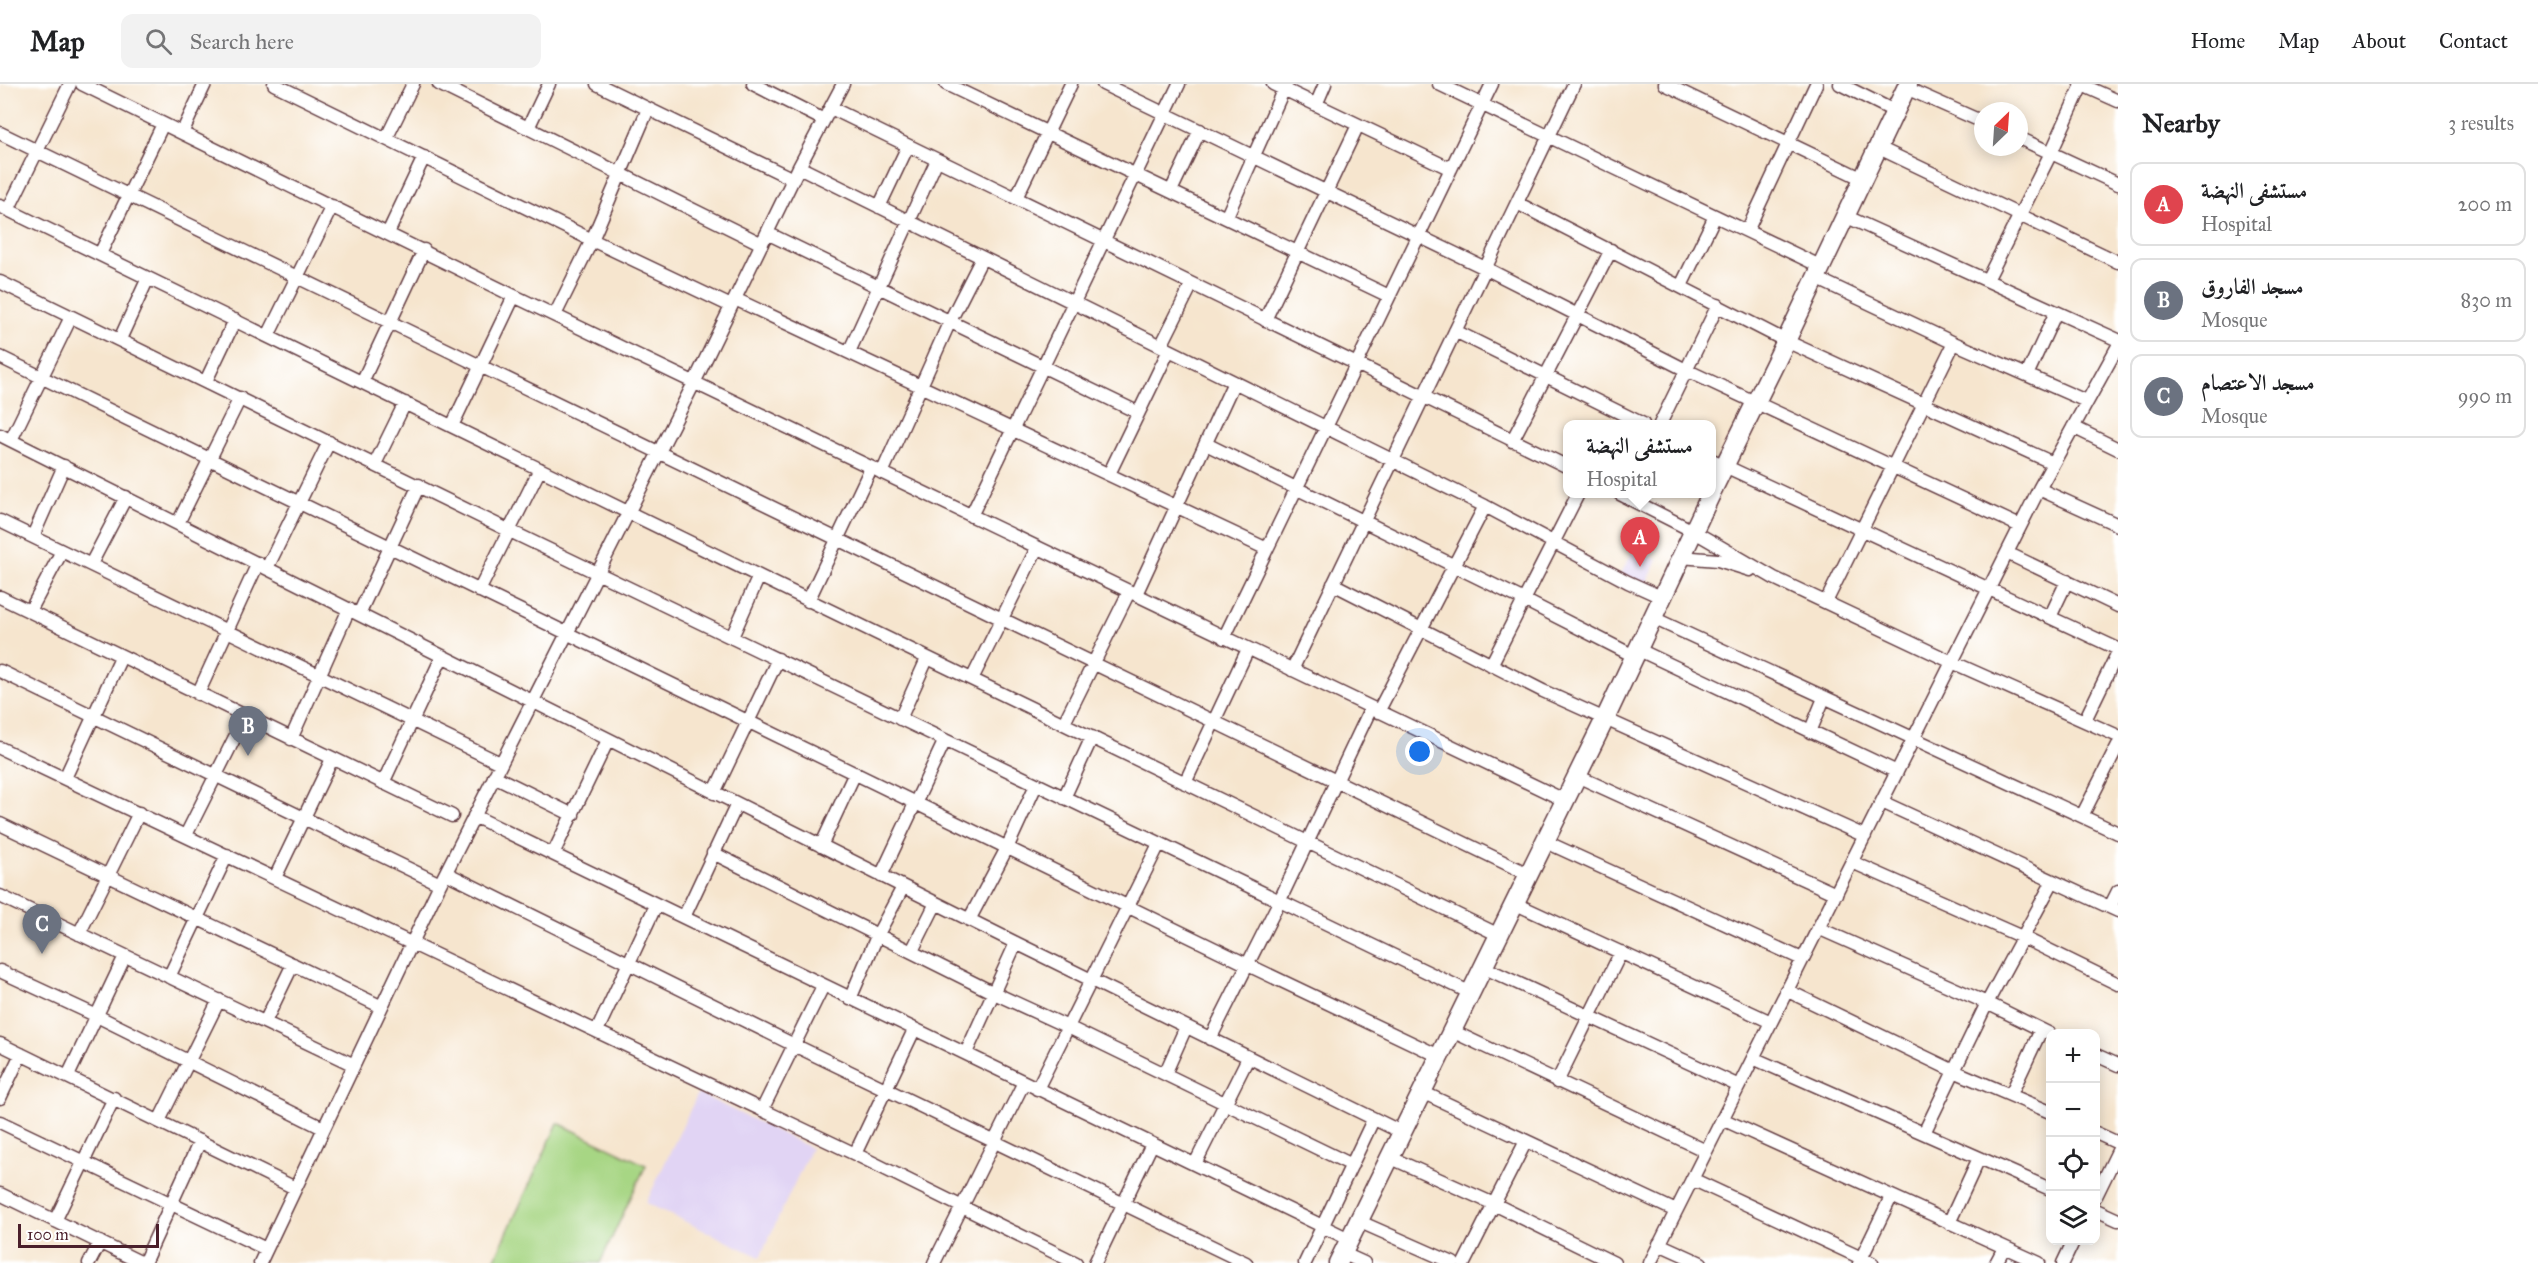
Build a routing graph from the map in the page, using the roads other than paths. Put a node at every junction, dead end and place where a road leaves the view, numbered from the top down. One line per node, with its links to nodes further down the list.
1 (70, 84): 49 (street)
2 (82, 84): 36 (street)
3 (206, 84): 42 (street)
4 (274, 84): 44 (street)
5 (413, 84): 44 (street)
6 (439, 84): 38 (street)
7 (549, 84): 38 (street)
8 (597, 84): 31 (street)
9 (753, 84): 35 (street)
10 (843, 84): 30 (street)
11 (946, 84): 26 (street)
12 (1071, 84): 40 (street)
13 (1103, 84): 33 (street)
14 (1179, 84): 33 (street)
15 (1325, 84): 28 (street)
16 (1439, 84): 29 (street)
17 (1492, 84): 29 (street)
18 (1574, 84): 43 (street)
19 (1665, 84): 25 (street)
20 (1816, 84): 46 (street)
21 (1840, 84): 32 (street)
22 (2081, 85): 27 (street); 50 (street)
23 (1281, 86): 28 (street); 51 (street)
24 (1907, 86): 32 (highway); 34 (street)
25 (1680, 87): 46 (street)
26 (971, 89): 40 (street)
27 (2118, 101)
28 (1316, 105): 37 (street)
29 (1482, 105): 43 (street); 55 (street)
30 (831, 108): 35 (street); 47 (street)
31 (648, 109): 57 (street); 58 (street)
32 (1894, 111): 48 (highway)
33 (1165, 114): 39 (street); 56 (street)
34 (1974, 118)
35 (824, 120): 54 (street)
36 (163, 124): 42 (street); 63 (street)
37 (1358, 125): 55 (street); 62 (street)
38 (528, 128): 57 (street)
39 (1200, 130): 51 (street); 61 (street)
40 (1048, 132): 56 (street); 64 (street)
41 (0, 133): 49 (street)
42 (182, 133): 66 (street)
43 (1549, 136): 65 (street); 70 (street)
44 (386, 139): 52 (street)
45 (2028, 142): 50 (street)
46 (1789, 144): 59 (street); 74 (street)
47 (908, 146): 53 (street); 67 (street)
48 (1877, 147): 59 (highway); 69 (street)
49 (36, 150): 63 (street); 68 (street)
50 (2051, 153): 60 (street); 69 (street)
51 (1254, 155): 62 (street); 72 (street)
52 (424, 158): 75 (street); 78 (street)
53 (937, 160): 64 (street); 73 (street)
54 (799, 167): 58 (street); 67 (street)
55 (1451, 169): 76 (street)
56 (1136, 174): 61 (street); 79 (street)
57 (620, 175): 77 (street); 78 (street)
58 (794, 179): 77 (street)
59 (1863, 179): 71 (highway)
60 (2118, 184)
61 (1171, 191): 72 (street)
62 (1326, 192): 76 (street); 82 (street)
63 (129, 195): 83 (street); 88 (street)
64 (1016, 198): 79 (street)
65 (1517, 203): 81 (street); 86 (street)
66 (332, 206): 75 (street); 88 (street)
67 (879, 207): 73 (street)
68 (4, 208): 83 (street)
69 (2020, 215): 85 (street); 90 (street)
70 (1715, 216): 74 (street); 93 (street)
71 (1845, 216): 87 (highway); 90 (street)
72 (1226, 218): 82 (street)
73 (907, 221): 84 (street); 94 (street)
74 (1747, 231): 87 (street)
75 (388, 233): 80 (street)
76 (1419, 236): 86 (street); 96 (street)
77 (765, 238): 94 (street); 97 (street)
78 (592, 240): 97 (street); 101 (street)
79 (1104, 241): 92 (street); 98 (street)
80 (424, 250): 95 (street); 107 (street)
81 (1611, 250): 93 (street); 102 (street)
82 (1297, 252): 96 (street); 105 (street)
83 (100, 255): 89 (street)
84 (982, 258): 98 (street); 106 (street)
85 (2118, 262)
86 (1485, 268): 102 (street); 108 (street)
87 (1819, 273): 112 (highway); 113 (street)
88 (296, 276): 107 (street); 109 (street)
89 (148, 278): 104 (street); 110 (street)
90 (1987, 280): 100 (street)
91 (0, 282): 103 (street)
92 (1192, 284): 105 (street); 115 (street)
93 (1681, 286): 99 (street)
94 (879, 287): 106 (street); 116 (street)
95 (514, 296): 101 (street); 119 (street)
96 (1389, 296): 118 (street)
97 (733, 302): 116 (street); 129 (street)
98 (1073, 304): 115 (street); 120 (street)
99 (1718, 305): 112 (street); 122 (street)
100 (2056, 312): 111 (street); 123 (street)
101 (555, 315): 129 (street)
102 (1577, 316): 122 (street); 124 (street)
103 (71, 317): 110 (street); 125 (street)
104 (234, 320): 109 (street); 126 (street)
105 (1266, 320): 118 (street)
106 (950, 321): 120 (street); 130 (street)
107 (390, 322): 119 (street); 127 (street)
108 (1455, 331): 124 (street); 131 (street)
109 (268, 336): 127 (street)
110 (120, 339): 126 (street)
111 (2118, 340)
112 (1786, 341): 134 (highway); 136 (street)
113 (1954, 343): 123 (street); 136 (street)
114 (2118, 346): 121 (street)
115 (1165, 348): 128 (street); 137 (street)
116 (849, 352): 130 (street)
117 (0, 357): 125 (street)
118 (1356, 364): 131 (street); 141 (street)
119 (479, 366): 140 (street); 149 (street)
120 (1043, 366): 137 (street); 143 (street)
121 (2113, 369): 133 (street)
122 (1686, 370): 134 (street); 139 (street)
123 (2027, 375): 133 (street)
124 (1545, 376): 138 (street); 145 (street)
125 (41, 377): 144 (street); 150 (street)
126 (206, 381): 132 (street)
127 (362, 382): 135 (street)
128 (1234, 382): 141 (street); 147 (street)
129 (694, 383): 149 (street); 159 (street)
130 (921, 387): 143 (street); 159 (street)
131 (1423, 397): 145 (street); 151 (street)
132 (240, 398): 146 (street); 150 (street)
133 (2086, 401): 142 (street)
134 (1756, 402): 152 (highway); 156 (street)
135 (405, 403): 140 (street); 154 (street)
136 (1923, 404): 153 (street); 156 (street)
137 (1137, 412): 160 (street)
138 (1635, 420)
139 (1662, 420)
140 (452, 426): 158 (street)
141 (1326, 427): 151 (street); 162 (street)
142 (2073, 427): 148 (street); 153 (street)
143 (1013, 428): 160 (street); 172 (street)
144 (6, 438): 157 (street)
145 (1512, 441): 155 (street)
146 (329, 442): 154 (street); 168 (street)
147 (1206, 444): 162 (street); 169 (street)
148 (2118, 448)
149 (658, 452): 171 (street); 182 (street)
150 (210, 458): 168 (street); 175 (street)
151 (1393, 460): 170 (street); 174 (street)
152 (1718, 463): 178 (street)
153 (2053, 463): 163 (street)
154 (375, 464): 161 (street)
155 (1563, 465)
156 (1893, 465): 177 (street); 178 (street)
157 (64, 466): 164 (street); 181 (street)
158 (540, 469): 171 (street); 179 (street)
159 (876, 470): 172 (street); 182 (street)
160 (1109, 474): 169 (street)
161 (420, 485): 179 (street); 184 (street)
162 (1296, 489): 174 (street); 186 (street)
163 (2038, 489): 176 (street); 177 (street)
164 (126, 496): 175 (street); 190 (street)
165 (1576, 498): 183 (street)
166 (1628, 498): 180 (street)
167 (1708, 498): 180 (highway)
168 (299, 502): 184 (street); 191 (street)
169 (1177, 506): 186 (street); 200 (street)
170 (1485, 506): 183 (street); 192 (street)
171 (628, 511): 193 (street); 194 (street)
172 (971, 516): 185 (street)
173 (0, 521): 181 (street)
174 (1363, 522): 192 (street); 197 (street)
175 (178, 523): 191 (street)
176 (2118, 525)
177 (2020, 526): 188 (street)
178 (1860, 530): 198 (street); 205 (street)
179 (510, 531): 193 (street); 199 (street)
180 (1693, 531): 189 (highway); 195 (street)
181 (33, 536): 187 (street)
182 (838, 539): 204 (street); 211 (street)
183 (1554, 542): 202 (street); 203 (street)
184 (391, 548): 199 (street); 208 (street)
185 (1037, 548): 200 (street); 211 (street)
186 (1267, 549): 216 (street)
187 (62, 551): 190 (street); 207 (street)
188 (2007, 553): 196 (street); 198 (street)
189 (1680, 557): 195 (street); 202 (highway)
190 (92, 564): 213 (street)
191 (263, 565): 208 (street); 213 (street)
192 (1454, 566): 203 (street); 212 (street)
193 (598, 572): 214 (street); 215 (street)
194 (759, 576): 204 (street); 215 (street)
195 (1774, 578): 205 (street)
196 (2067, 581): 206 (street); 210 (street)
197 (1333, 584): 212 (street); 227 (street)
198 (1990, 589): 210 (street); 224 (street)
199 (479, 591): 214 (street)
200 (1132, 593): 216 (street); 225 (street)
201 (0, 597): 207 (street)
202 (1661, 597): 209 (highway)
203 (1524, 600): 219 (street); 226 (street)
204 (808, 601): 222 (street)
205 (1826, 602): 224 (street)
206 (2118, 606)
207 (30, 611): 220 (street)
208 (354, 612): 221 (street); 229 (street)
209 (1651, 617): 219 (highway); 232 (street)
210 (2050, 617): 218 (street)
211 (1002, 619): 225 (street); 230 (street)
212 (1421, 628): 226 (street); 234 (street)
213 (226, 630): 229 (street); 231 (street)
214 (567, 633): 233 (street); 241 (street)
215 (732, 637): 223 (street)
216 (1224, 638): 217 (street)
217 (1248, 649): 227 (street); 243 (street)
218 (2118, 650): 239 (street)
219 (1635, 653): 238 (highway); 244 (street)
220 (121, 657): 231 (street); 235 (street)
221 (442, 657): 233 (street); 240 (street)
222 (927, 658): 230 (street); 237 (street)
223 (778, 659): 237 (street); 241 (street)
224 (1952, 662): 239 (street); 248 (street)
225 (1093, 664): 242 (street); 243 (street)
226 (1491, 665): 238 (street)
227 (1292, 670): 234 (street)
228 (0, 671): 235 (street)
229 (319, 675): 240 (street); 247 (street)
230 (972, 679): 242 (street)
231 (198, 694): 236 (street)
232 (1824, 698): 244 (street); 248 (street)
233 (532, 703): 249 (street); 254 (street)
234 (1375, 710): 261 (street); 267 (street)
235 (94, 716): 257 (street); 260 (street)
236 (245, 717): 247 (street); 257 (street)
237 (900, 719): 250 (street)
238 (1605, 719): 259 (highway); 280 (street)
239 (2085, 720): 245 (street)
240 (411, 721): 254 (street); 262 (street)
241 (748, 721): 256 (street); 265 (street)
242 (1064, 723): 246 (street)
243 (1214, 723): 261 (street); 263 (street)
244 (1810, 732): 255 (street)
245 (2118, 736)
246 (1092, 737): 263 (street); 266 (street)
247 (291, 739): 253 (street)
248 (1914, 739): 255 (street); 275 (street)
249 (608, 740): 265 (street); 272 (street)
250 (945, 740): 264 (street); 269 (street)
251 (2118, 745): 275 (street)
252 (0, 748): 260 (street)
253 (332, 759): 262 (street); 276 (street)
254 (500, 763): 258 (street)
255 (1897, 772): 268 (street)
256 (855, 773): 269 (street); 284 (street)
257 (215, 775): 276 (street); 279 (street)
258 (494, 776): 272 (street); 274 (street)
259 (1577, 776): 267 (highway); 298 (street)
260 (65, 778): 271 (street)
261 (1336, 782): 282 (street); 290 (street)
262 (383, 783): 273 (street)
263 (1185, 783): 282 (street)
264 (1036, 785): 266 (street); 285 (street)
265 (714, 793): 270 (street)
266 (1064, 798): 283 (street)
267 (1564, 800): 281 (highway)
268 (1882, 802): 280 (street); 295 (street)
269 (915, 803): 285 (street); 292 (street)
270 (737, 804): 284 (street); 286 (street)
271 (139, 813): 279 (street); 291 (street)
272 (573, 815): 287 (street)
273 (452, 816)
274 (474, 816): 287 (street); 294 (street)
275 (2082, 816): 278 (street)
276 (304, 818): 293 (street); 294 (street)
277 (0, 824): 291 (street)
278 (2118, 832)
279 (186, 835): 288 (street)
280 (1865, 836): 289 (street)
281 (1544, 840): 290 (highway); 319 (street)
282 (1307, 842): 300 (street); 312 (street)
283 (1159, 844): 300 (street); 304 (street)
284 (820, 846): 292 (street)
285 (1007, 848): 304 (street); 308 (street)
286 (713, 853): 306 (street); 311 (street)
287 (553, 854): 303 (street)
288 (228, 855): 293 (street); 307 (street)
289 (1852, 862): 298 (street); 313 (street)
290 (1528, 874): 302 (highway)
291 (108, 876): 307 (street); 310 (street)
292 (880, 876): 296 (street)
293 (275, 878): 314 (street)
294 (443, 878): 314 (street); 321 (street)
295 (2053, 881): 305 (street); 313 (street)
296 (903, 887): 301 (street); 311 (street)
297 (2118, 891): 305 (street)
298 (1836, 894): 309 (street)
299 (2, 900): 310 (street)
300 (1279, 902): 322 (street); 331 (street)
301 (936, 903): 308 (street); 316 (street)
302 (1514, 903): 312 (highway); 317 (street)
303 (656, 905): 306 (street); 321 (street)
304 (1127, 906): 322 (street); 326 (street)
305 (2114, 909)
306 (684, 917): 328 (street)
307 (198, 918): 320 (street); 325 (street)
308 (969, 920): 315 (street)
309 (1818, 928): 319 (street); 334 (street)
310 (79, 934): 318 (street)
311 (878, 934): 316 (street); 332 (street)
312 (1499, 934): 323 (highway)
313 (2022, 938): 327 (street); 334 (street)
314 (411, 943): 335 (street); 343 (street)
315 (1016, 944): 326 (street); 330 (street)
316 (912, 951): 330 (street)
317 (1621, 952): 337 (street); 339 (street)
318 (125, 956): 325 (street); 336 (street)
319 (1802, 959): 329 (street)
320 (293, 964): 335 (street); 338 (street)
321 (629, 964): 343 (street); 348 (street)
322 (1248, 965): 346 (street); 351 (street)
323 (1483, 967): 331 (highway); 337 (street)
324 (0, 971): 336 (street)
325 (169, 977): 333 (street)
326 (1091, 980): 340 (street); 341 (street)
327 (2118, 984)
328 (823, 986): 332 (street); 348 (street)
329 (1786, 990): 339 (street); 358 (street)
330 (994, 993): 340 (street); 349 (street)
331 (1471, 993): 344 (highway)
332 (850, 999): 342 (street)
333 (219, 1000): 338 (street); 355 (street)
334 (1987, 1003): 345 (street); 358 (street)
335 (380, 1006): 356 (street)
336 (97, 1016): 355 (street); 360 (street)
337 (1588, 1016): 362 (street); 363 (street)
338 (265, 1022): 356 (street)
339 (1771, 1022): 354 (street)
340 (1068, 1027): 359 (street); 365 (street)
341 (1186, 1027): 346 (street); 359 (street)
342 (914, 1030): 349 (street); 364 (street)
343 (597, 1031): 371 (street)
344 (1452, 1032): 351 (highway); 362 (street)
345 (2046, 1032): 367 (street)
346 (1210, 1039): 353 (street)
347 (0, 1044): 350 (street)
348 (794, 1045): 364 (street); 371 (street)
349 (966, 1053): 361 (street)
350 (21, 1054): 360 (street); 368 (street)
351 (1439, 1056): 366 (highway)
352 (2100, 1057): 357 (street)
353 (1248, 1058): 370 (street); 375 (street)
354 (1753, 1058): 363 (street); 379 (street)
355 (189, 1061): 374 (street); 377 (street)
356 (352, 1064): 377 (street)
357 (2118, 1065)
358 (1954, 1071): 367 (street); 379 (street)
359 (1165, 1074): 370 (street)
360 (68, 1076): 369 (street)
361 (1024, 1082): 365 (street); 383 (street)
362 (1557, 1082): 386 (street)
363 (1739, 1086): 373 (street)
364 (886, 1089): 383 (street); 388 (street)
365 (1037, 1089): 385 (street)
366 (1422, 1092): 378 (highway); 382 (street)
367 (2011, 1094): 372 (street)
368 (0, 1098)
369 (114, 1098): 374 (street); 391 (street)
370 (1225, 1103): 392 (street); 393 (street)
371 (762, 1110): 388 (street)
372 (2046, 1110)
373 (1722, 1119): 386 (street); 398 (street)
374 (159, 1120): 381 (street)
375 (1373, 1120): 378 (street); 393 (street)
376 (0, 1122): 391 (street)
377 (323, 1128): 396 (street)
378 (1401, 1132): 389 (highway)
379 (1923, 1133): 390 (street)
380 (2100, 1135): 384 (street)
381 (200, 1141): 396 (street); 401 (street)
382 (1526, 1141): 402 (street); 404 (street)
383 (995, 1142): 400 (street); 403 (street)
384 (2118, 1143)
385 (1152, 1144): 392 (street); 400 (street)
386 (1706, 1151): 394 (street)
387 (2118, 1151): 397 (street)
388 (855, 1154): 403 (street)
389 (1389, 1157): 402 (street); 408 (highway)
390 (1979, 1158): 395 (street); 409 (street)
391 (83, 1162): 401 (street); 407 (street)
392 (1195, 1164): 410 (street)
393 (1352, 1165): 410 (street)
394 (1692, 1179): 404 (street); 417 (street)
395 (2046, 1187)
396 (295, 1188): 415 (street)
397 (2098, 1191)
398 (1891, 1197): 409 (street); 417 (street)
399 (1, 1199): 407 (street)
400 (1124, 1203): 423 (street); 424 (street)
401 (172, 1204): 415 (street); 419 (street)
402 (1494, 1204): 428 (street); 429 (street)
403 (962, 1206): 421 (street); 422 (street)
404 (1676, 1211): 412 (street)
405 (2100, 1211): 406 (street)
406 (2118, 1220)
407 (55, 1221): 411 (street)
408 (1358, 1221): 416 (highway); 427 (street)
409 (1949, 1223): 414 (street)
410 (1323, 1226): 416 (street); 425 (street)
411 (100, 1242): 418 (street); 419 (street)
412 (1659, 1244): 430 (street); 431 (street)
413 (2072, 1245): 434 (street)
414 (2004, 1248): 432 (street); 433 (street)
415 (266, 1249): 420 (street)
416 (1343, 1252): 426 (street)
417 (1864, 1261)
418 (89, 1263)
419 (143, 1263)
420 (260, 1263)
421 (934, 1263)
422 (1076, 1263)
423 (1095, 1263)
424 (1246, 1263)
425 (1305, 1263)
426 (1364, 1263)
427 (1453, 1263)
428 (1464, 1263)
429 (1614, 1263)
430 (1650, 1263)
431 (1701, 1263)
432 (1996, 1263)
433 (2039, 1263)
434 (2063, 1263)

